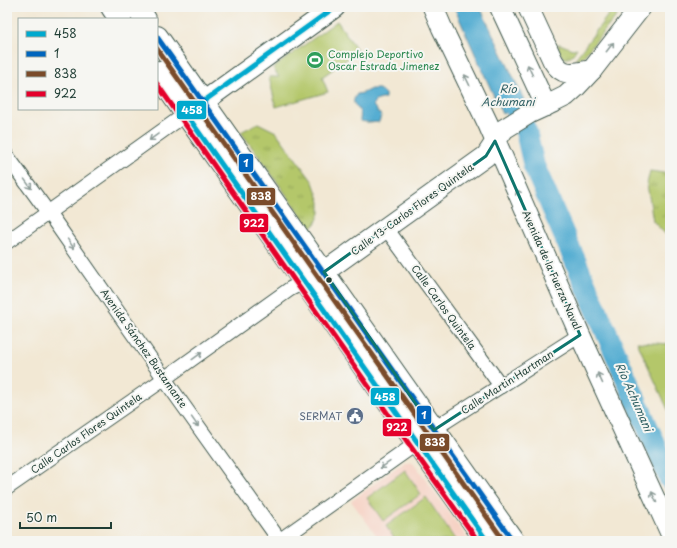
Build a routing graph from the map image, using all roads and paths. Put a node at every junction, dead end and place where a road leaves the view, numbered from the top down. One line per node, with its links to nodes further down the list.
1 (112, 7): 8 (main road)
2 (136, 7): 9 (main road)
3 (335, 7): 13 (main road)
4 (434, 7): 15 (main road, Avenida de la Fuerza Naval, one-way to 4)
5 (500, 7): 14 (main road, one-way to 5)
6 (528, 7): 11 (main road)
7 (640, 8): 11 (main road, one-way to 7)
8 (119, 18)
9 (144, 18)
10 (158, 39): 13 (main road)
11 (592, 70): 14 (main road)
12 (158, 73): 13 (main road)
13 (194, 108): 17 (street, one-way to 17); 20 (main road); 21 (main road)
14 (538, 110): 15 (main road)
15 (500, 135): 18 (main road, Calle 13-Carlos Flores Quintela); 22 (main road, Avenida de la Fuerza Naval, one-way to 15)
16 (7, 156): 17 (street, Avenida Sánchez Bustamante, one-way to 17)
17 (48, 212): 19 (street); 23 (street, Avenida Sánchez Bustamante, one-way to 23)
18 (386, 228): 20 (main road, Calle 13-Carlos Flores Quintela); 24 (street, Calle Carlos Quintela)
19 (7, 242)
20 (324, 272): 21 (main road); 25 (main road)
21 (304, 282): 23 (street, Calle Carlos Flores Quintela, one-way to 21); 26 (main road)
22 (580, 335): 24 (street, Calle Martin Hartman); 28 (main road, Avenida de la Fuerza Naval, one-way to 22)
23 (165, 379): 27 (street, Calle Carlos Flores Quintela); 29 (street, Avenida Sánchez Bustamante, one-way to 29)
24 (502, 386): 25 (street, Calle Martin Hartman)
25 (434, 430): 31 (main road)
26 (417, 443): 29 (street, one-way to 29); 30 (main road)
27 (7, 488)
28 (670, 532)
29 (279, 541)
30 (487, 541)
31 (512, 541)

